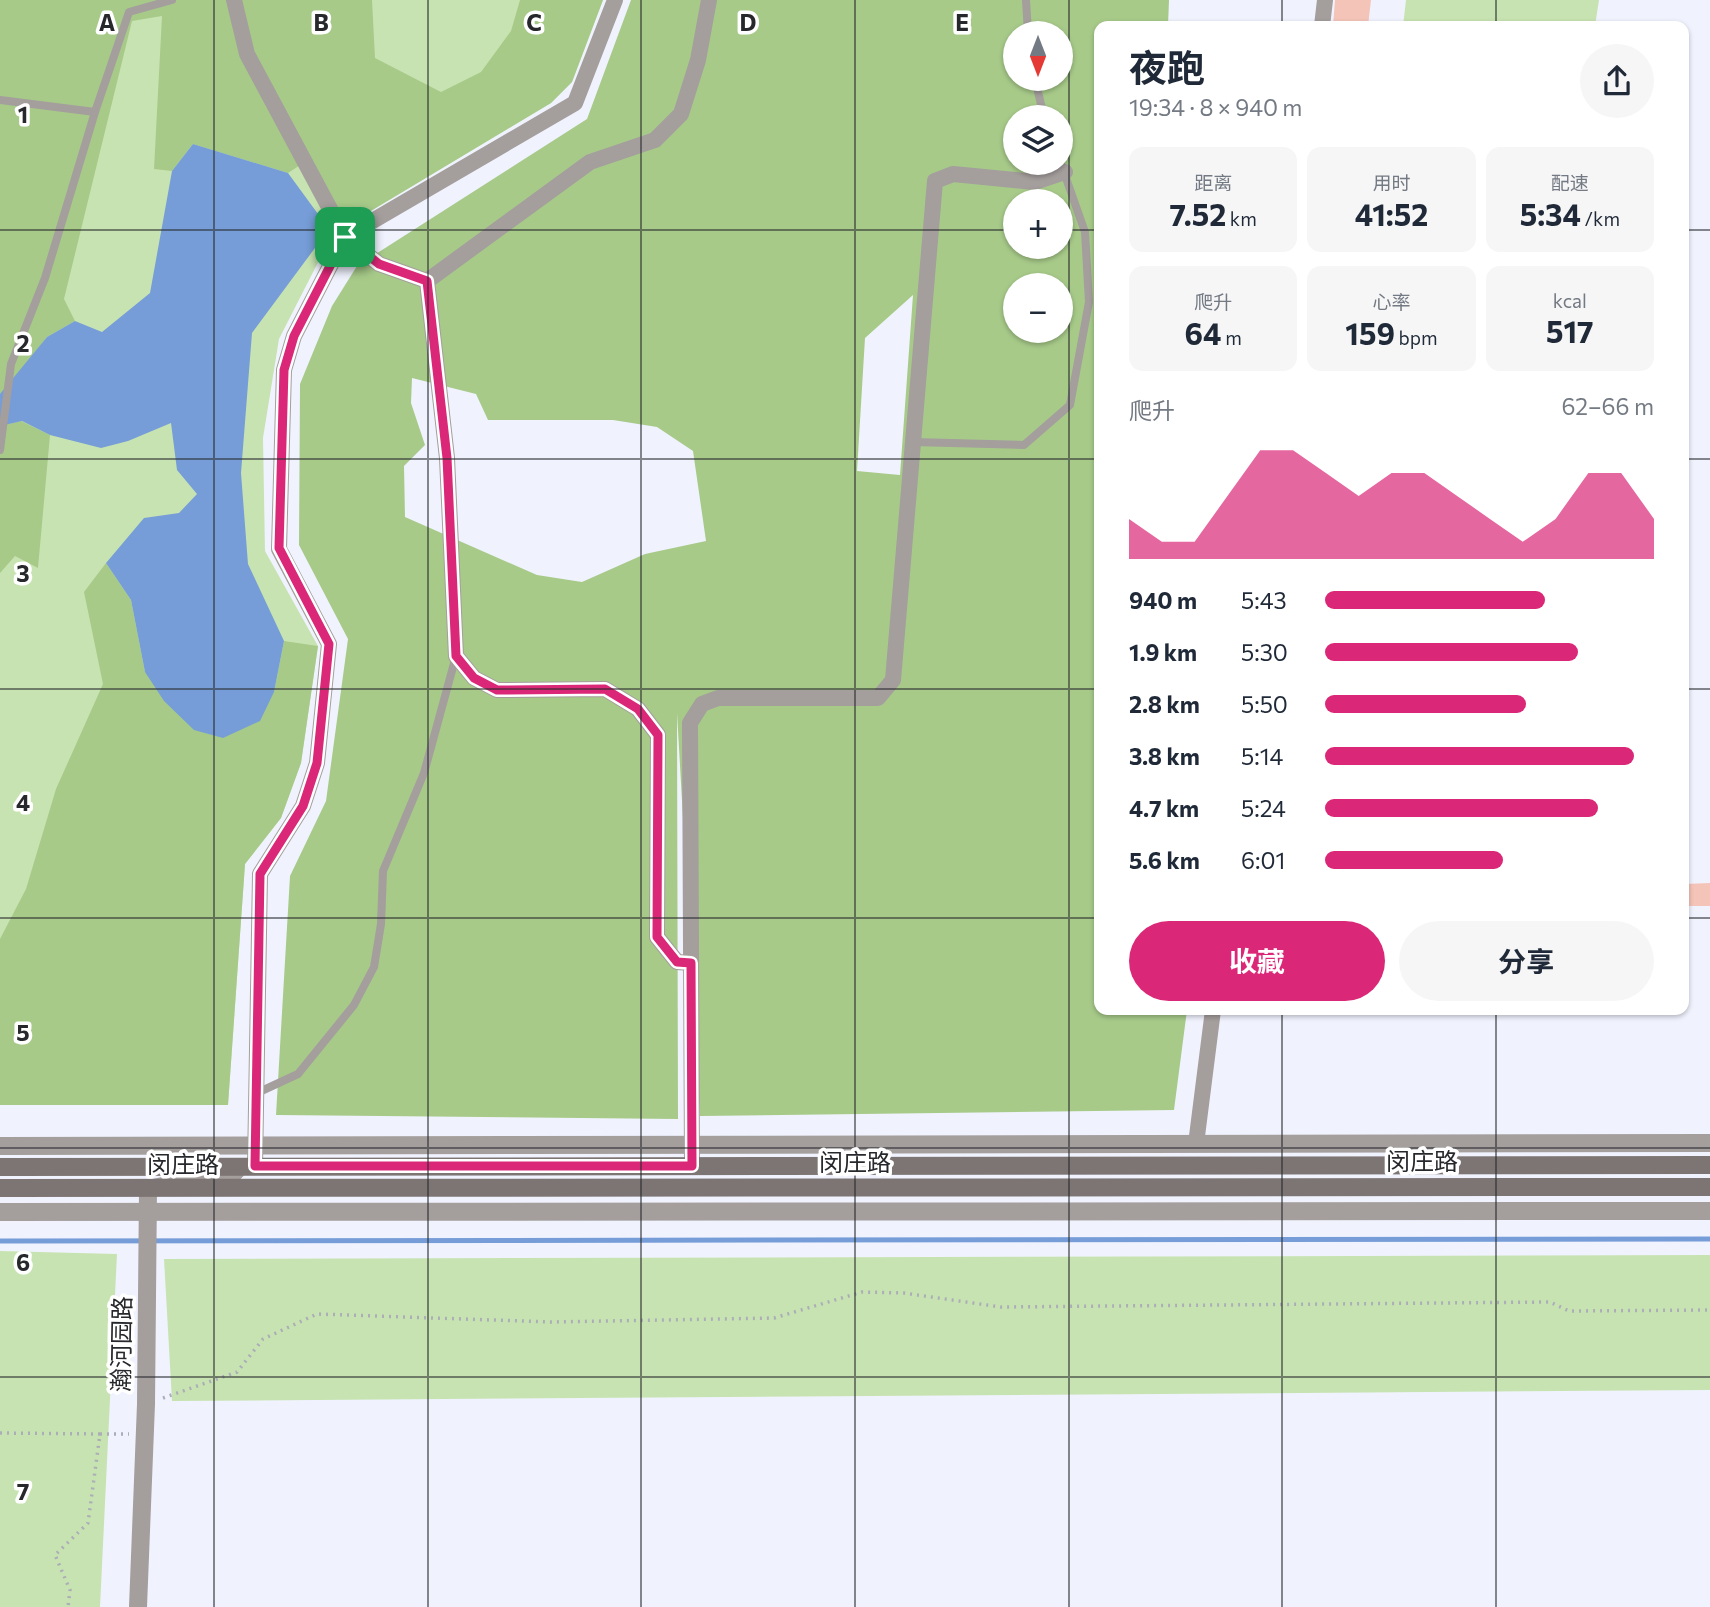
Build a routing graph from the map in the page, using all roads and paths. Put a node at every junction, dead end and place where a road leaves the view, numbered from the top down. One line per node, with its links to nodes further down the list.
1 (172, 0): 10 (lane)
2 (234, 0): 13 (street)
3 (615, 0): 13 (street)
4 (709, 0): 14 (street)
5 (1026, 0): 7 (lane)
6 (1325, 0): 8 (street)
7 (1027, 21)
8 (1323, 21)
9 (0, 100): 10 (lane)
10 (95, 112): 16 (lane)
11 (1048, 175): 15 (street)
12 (1066, 175): 15 (lane)
13 (345, 237): 14 (street); 20 (street)
14 (427, 281): 17 (street)
15 (914, 442): 18 (street)
16 (0, 450)
17 (456, 656): 18 (street); 20 (lane)
18 (691, 963): 24 (street)
19 (1212, 1015): 22 (street)
20 (256, 1093): 23 (street)
21 (1710, 1143): 22 (street, 闵庄路)
22 (1196, 1144): 24 (street, 闵庄路)
23 (255, 1145): 24 (street, 闵庄路); 25 (street, 闵庄路); 27 (street)
24 (692, 1145): 28 (street)
25 (0, 1146)
26 (1710, 1165): 28 (main road, 闵庄路)
27 (255, 1166): 28 (main road, 闵庄路); 29 (main road, 闵庄路); 32 (street)
28 (692, 1166)
29 (0, 1167)
30 (1710, 1187): 32 (main road, 闵庄路)
31 (0, 1188): 32 (main road, 闵庄路)
32 (148, 1189): 33 (street, 瀚河园路)
33 (148, 1211): 34 (street, 闵庄路); 35 (street, 闵庄路); 37 (street, 瀚河园路)
34 (1710, 1211)
35 (0, 1212)
36 (1710, 1310): 37 (path)
37 (146, 1404): 40 (street, 瀚河园路)
38 (0, 1433): 39 (path)
39 (100, 1434): 40 (path); 41 (path)
40 (145, 1434): 42 (street, 瀚河园路)
41 (68, 1607)
42 (138, 1607)

